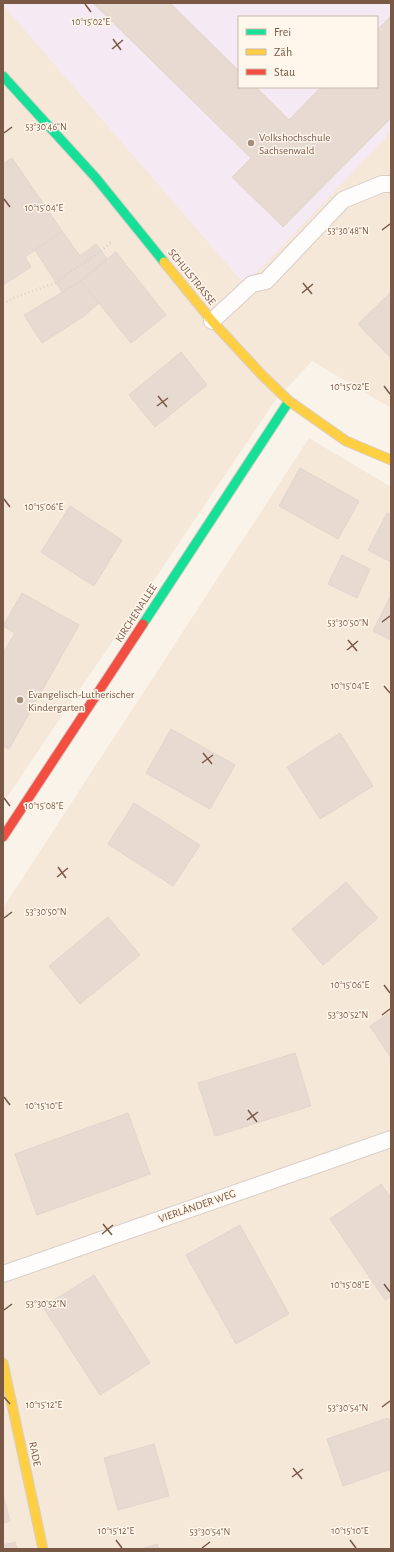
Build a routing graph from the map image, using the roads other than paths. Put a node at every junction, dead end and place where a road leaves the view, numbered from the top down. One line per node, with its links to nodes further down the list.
1 (3, 76): 3 (street, SCHULSTRASSE)
2 (391, 184): 3 (lane)
3 (212, 321): 4 (street, SCHULSTRASSE)
4 (289, 401): 5 (street, SCHULSTRASSE); 6 (street, KIRCHENALLEE)
5 (391, 460)
6 (3, 837)
7 (391, 1139): 8 (lane, VIERLÄNDER WEG)
8 (3, 1274)
9 (3, 1363): 10 (street, RADE)
10 (43, 1549)

